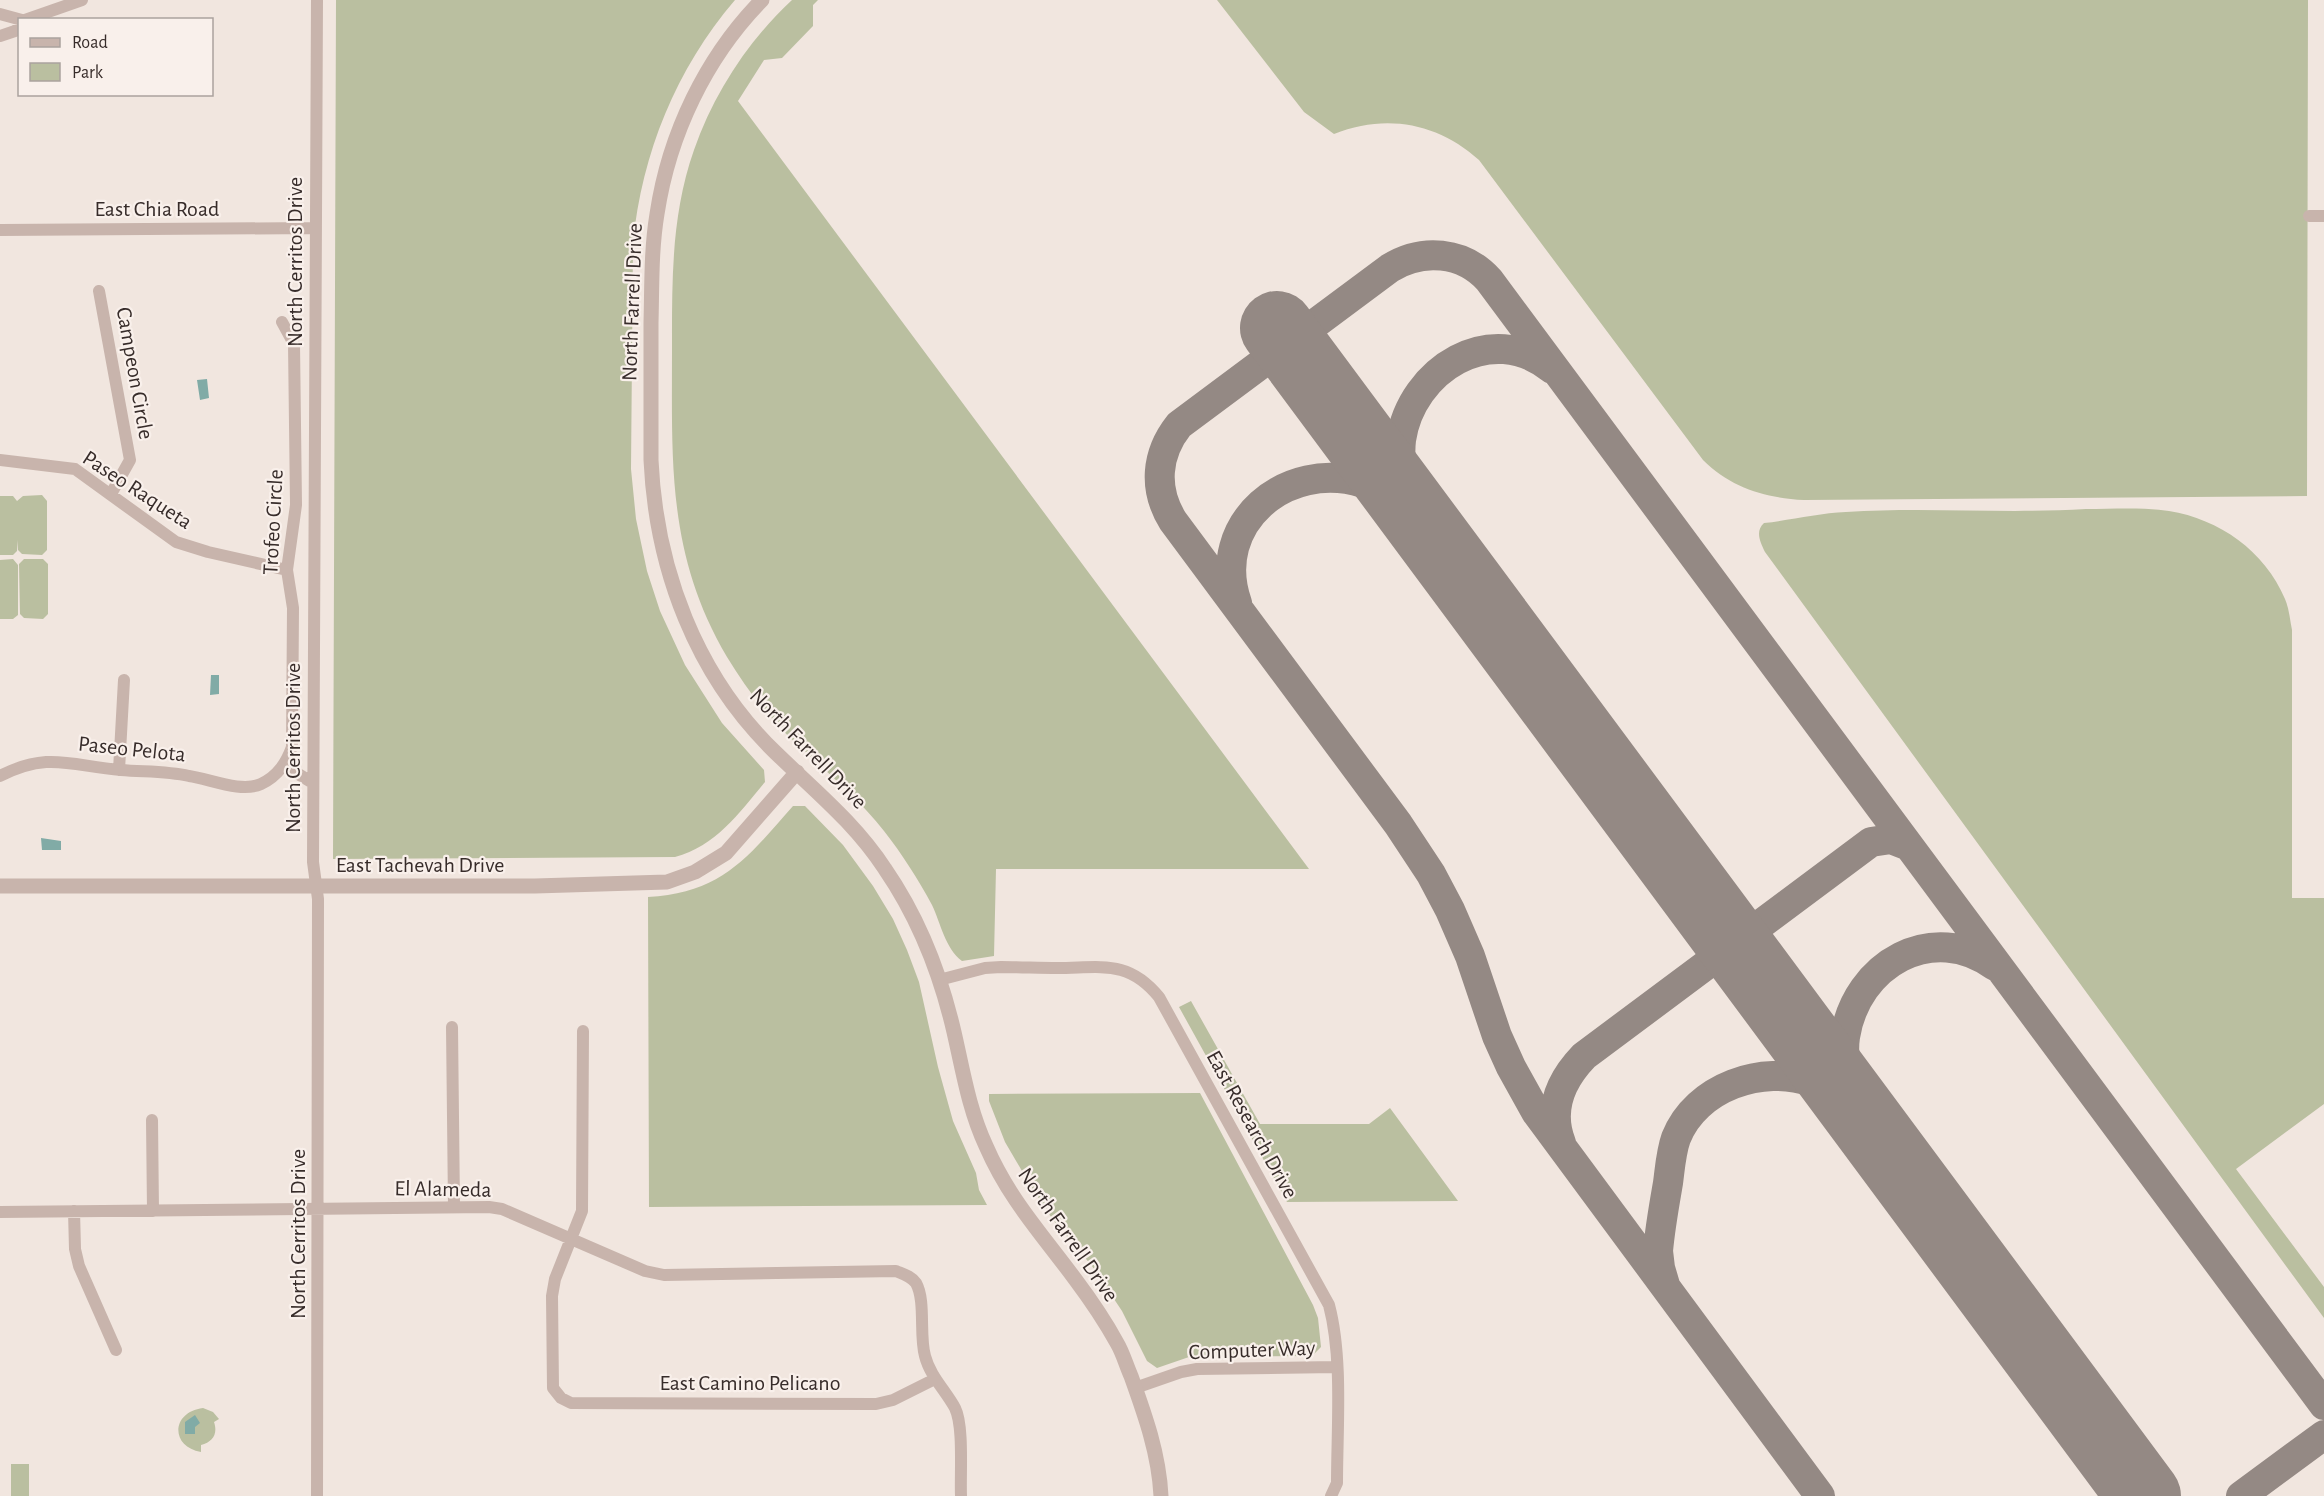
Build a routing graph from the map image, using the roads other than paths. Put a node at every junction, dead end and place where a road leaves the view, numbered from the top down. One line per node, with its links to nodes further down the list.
1 (82, 0): 6 (street)
2 (317, 0): 11 (street, North Cerritos Drive)
3 (762, 0): 21 (street, North Farrell Drive)
4 (0, 14): 5 (street)
5 (18, 18)
6 (30, 18)
7 (18, 29): 8 (street)
8 (0, 36)
9 (2310, 216): 10 (street)
10 (2324, 216)
11 (315, 228): 12 (street, East Chia Road); 23 (street, North Cerritos Drive)
12 (0, 230)
13 (99, 291): 16 (street, Campeon Circle)
14 (282, 322): 17 (street, Trofeo Circle)
15 (0, 460): 16 (street, Paseo Raqueta)
16 (111, 494): 17 (street, Paseo Raqueta)
17 (288, 570): 19 (street, Trofeo Circle)
18 (124, 680): 20 (street)
19 (285, 766): 20 (street, Paseo Pelota); 23 (street)
20 (118, 770): 22 (street, Paseo Pelota)
21 (797, 772): 25 (street, East Tachevah Drive); 26 (street, North Farrell Drive)
22 (0, 776)
23 (313, 783): 25 (street, North Cerritos Drive)
24 (0, 886): 25 (street, East Tachevah Drive)
25 (317, 887): 31 (street, North Cerritos Drive)
26 (939, 980): 37 (street, East Research Drive); 39 (street, North Farrell Drive)
27 (452, 1027): 30 (street)
28 (583, 1031): 35 (street)
29 (152, 1120): 33 (street)
30 (454, 1207): 31 (street, El Alameda); 35 (street, El Alameda)
31 (318, 1209): 33 (street, El Alameda); 40 (street, North Cerritos Drive)
32 (74, 1211): 33 (street, El Alameda); 34 (street, El Alameda); 36 (street)
33 (153, 1211)
34 (0, 1212)
35 (571, 1240): 38 (street, El Alameda); 38 (street, East Camino Pelicano)
36 (116, 1350)
37 (1336, 1367): 39 (street, Computer Way); 43 (street, East Research Drive)
38 (935, 1379): 41 (street)
39 (1135, 1388): 42 (street, North Farrell Drive)
40 (317, 1496)
41 (960, 1496)
42 (1161, 1496)
43 (1331, 1496)

